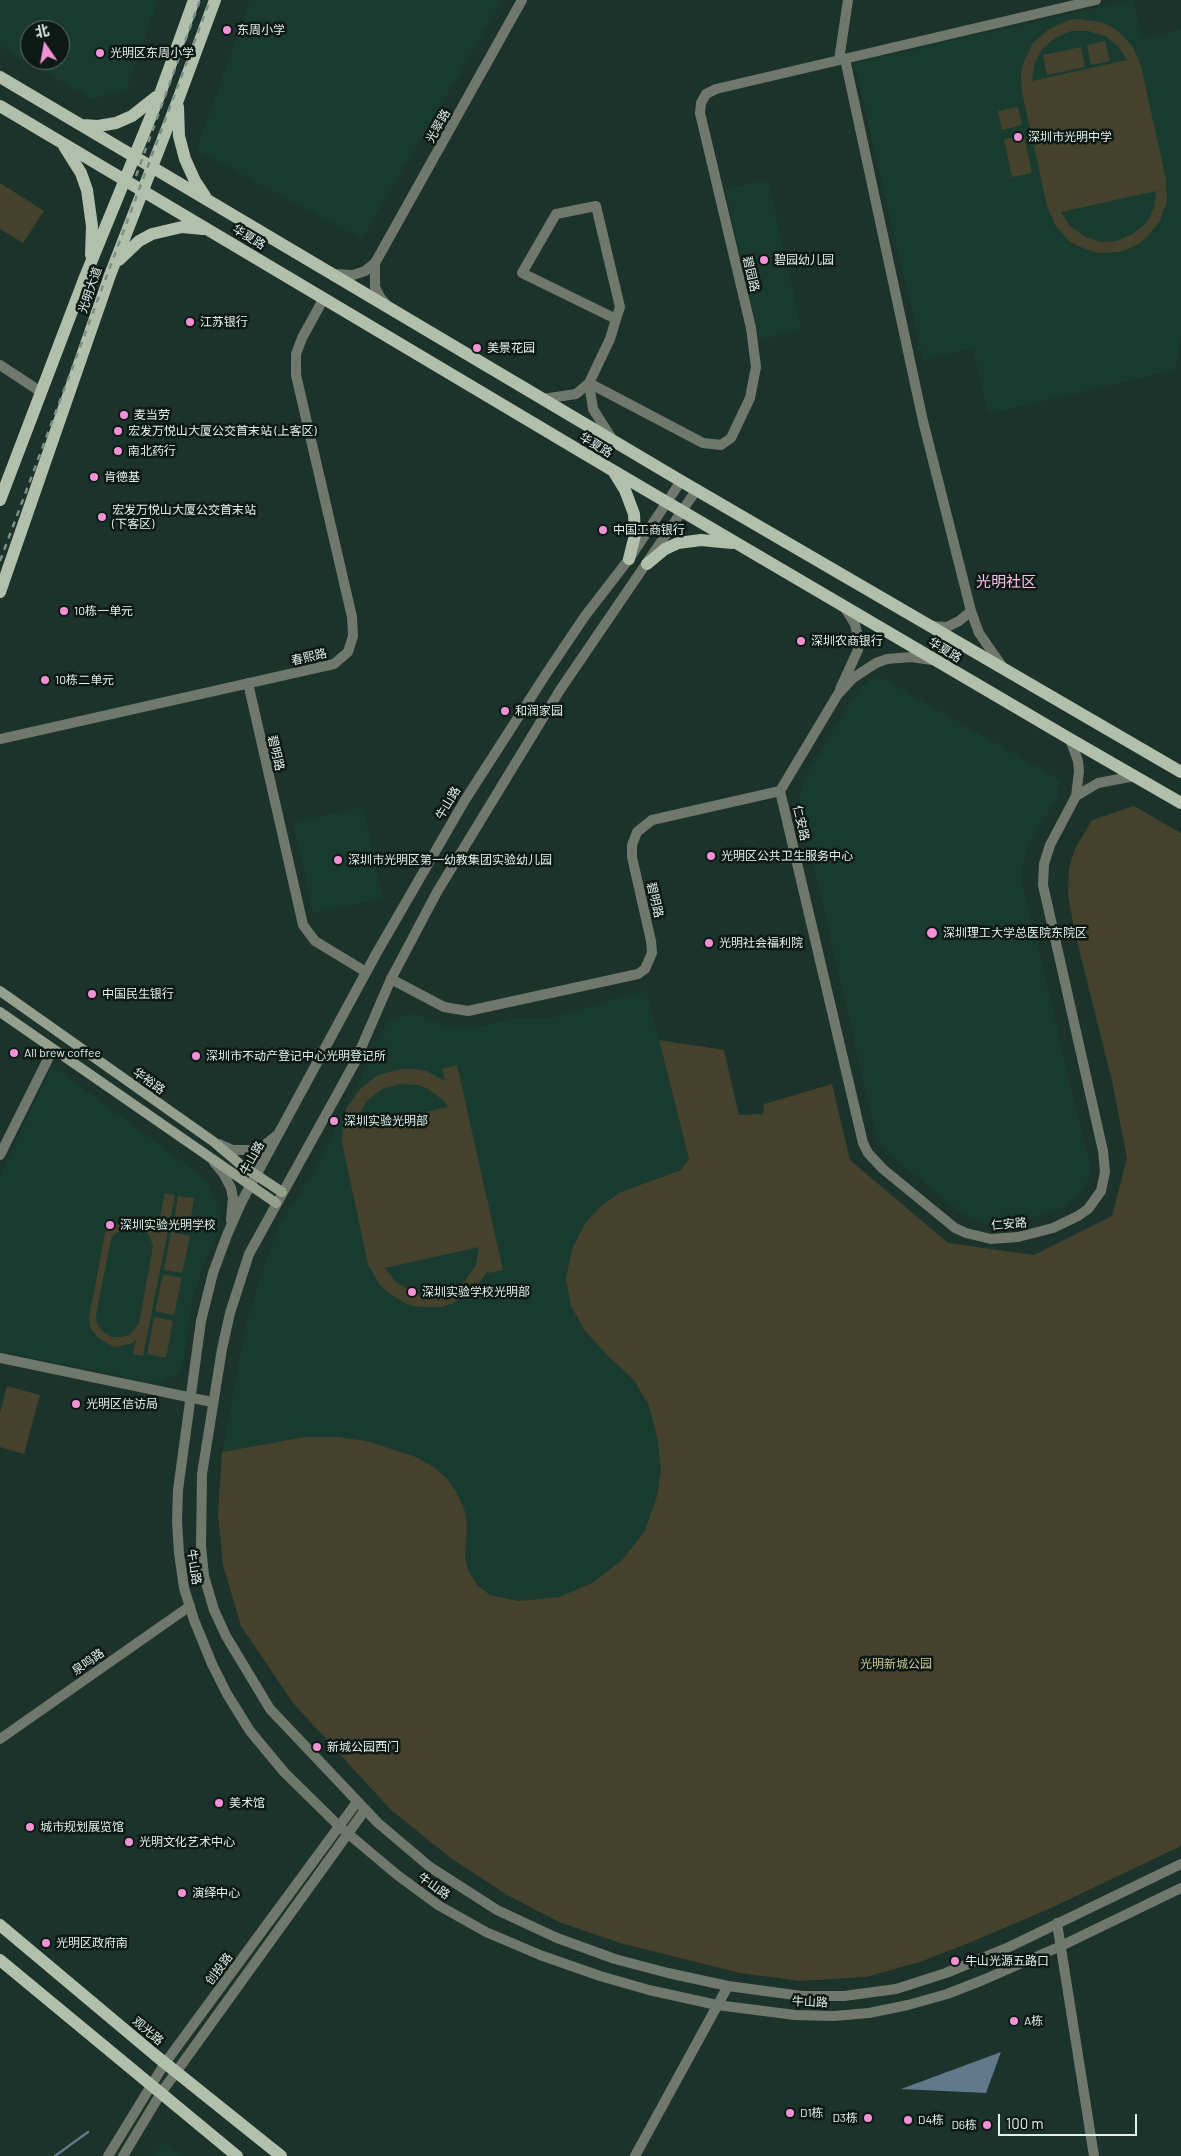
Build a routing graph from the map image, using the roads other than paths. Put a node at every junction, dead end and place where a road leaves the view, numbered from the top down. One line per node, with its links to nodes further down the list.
1 (194, 0): 8 (main road, 光明大道)
2 (215, 0): 9 (main road, 光明大道)
3 (522, 0): 19 (street, 光翠路)
4 (848, 0): 6 (street)
5 (1096, 0): 6 (street, 碧园路)
6 (842, 60): 27 (street, 碧园路); 42 (street)
7 (0, 78): 11 (main road, 华夏路)
8 (160, 94): 11 (main road); 13 (main road, 光明大道)
9 (178, 100): 14 (main road, 光明大道); 17 (main road)
10 (0, 106): 12 (main road, 华夏路)
11 (81, 125): 13 (main road, 华夏路)
12 (61, 142): 15 (main road, 华夏路); 20 (main road)
13 (134, 156): 14 (main road, 华夏路); 15 (main road, 光明大道)
14 (152, 167): 16 (main road, 光明大道); 17 (main road, 华夏路)
15 (125, 180): 16 (main road, 华夏路); 20 (main road, 光明大道)
16 (143, 190): 18 (main road, 华夏路); 22 (main road, 光明大道)
17 (208, 200): 21 (main road, 华夏路)
18 (212, 231): 22 (main road); 23 (main road, 华夏路)
19 (376, 263): 21 (street); 24 (street, 光翠路)
20 (90, 265): 28 (main road, 光明大道)
21 (332, 274): 24 (main road, 华夏路)
22 (110, 275): 40 (main road, 光明大道)
23 (324, 298): 31 (main road, 华夏路); 46 (street, 春熙路)
24 (386, 305): 29 (main road, 华夏路)
25 (616, 319): 25 (street); 27 (street)
26 (0, 365): 28 (street)
27 (589, 384): 29 (street); 30 (street)
28 (41, 392): 34 (main road, 光明大道)
29 (543, 399): 30 (main road, 华夏路)
30 (612, 440): 32 (main road, 华夏路)
31 (612, 470): 35 (main road, 华夏路); 38 (main road)
32 (681, 480): 33 (main road, 华夏路); 35 (street, 牛山路)
33 (696, 489): 36 (street, 牛山路); 43 (main road, 华夏路)
34 (0, 500)
35 (668, 502): 36 (main road, 华夏路); 38 (street, 牛山路)
36 (683, 511): 37 (main road, 华夏路); 39 (street, 牛山路)
37 (739, 544): 39 (main road); 41 (main road, 华夏路)
38 (629, 559): 55 (street, 牛山路)
39 (646, 564): 56 (street, 牛山路)
40 (0, 592)
41 (844, 606): 44 (main road, 华夏路); 47 (street)
42 (971, 611): 43 (street); 45 (street)
43 (931, 626): 45 (main road, 华夏路)
44 (935, 660): 47 (street); 49 (main road, 华夏路)
45 (1004, 668): 50 (main road, 华夏路)
46 (248, 683): 48 (street, 春熙路); 55 (street, 碧明路)
47 (838, 694): 52 (street)
48 (0, 739)
49 (1070, 740): 51 (main road, 华夏路); 53 (street, 仁安路)
50 (1181, 772)
51 (1134, 776): 53 (street); 54 (main road, 华夏路)
52 (780, 791): 53 (street, 仁安路); 56 (street, 碧明路)
53 (1076, 796)
54 (1181, 803)
55 (366, 972): 60 (street, 牛山路)
56 (391, 979): 66 (street, 牛山路)
57 (0, 992): 61 (main road, 华裕路)
58 (0, 1012): 59 (main road)
59 (53, 1049): 62 (street); 63 (main road)
60 (283, 1127): 61 (street); 64 (street, 牛山路)
61 (214, 1142): 64 (main road, 华裕路)
62 (0, 1155)
63 (206, 1155): 65 (main road); 68 (street)
64 (257, 1176): 65 (street, 牛山路); 66 (main road, 华裕路)
65 (251, 1186): 67 (main road); 68 (street, 牛山路)
66 (282, 1192): 67 (street, 牛山路)
67 (276, 1203): 71 (street, 牛山路)
68 (227, 1235): 70 (street, 牛山路)
69 (0, 1358): 70 (street)
70 (190, 1398): 71 (street); 72 (street, 牛山路)
71 (212, 1402): 74 (street, 牛山路)
72 (190, 1606): 73 (street, 泉鸣路); 76 (street, 牛山路)
73 (1, 1737)
74 (357, 1802): 75 (street, 牛山路); 76 (street, 创投路)
75 (365, 1810): 77 (street, 创投路); 84 (street, 牛山路)
76 (339, 1826): 77 (street, 牛山路); 86 (street, 创投路)
77 (348, 1833): 85 (street, 牛山路); 87 (street, 创投路)
78 (1181, 1864): 80 (street, 牛山路)
79 (1181, 1888): 82 (street, 牛山路)
80 (1057, 1923): 82 (street); 84 (street, 牛山路)
81 (0, 1925): 86 (main road, 观光路)
82 (1061, 1946): 85 (street, 牛山路); 94 (street)
83 (0, 1960): 88 (main road)
84 (728, 1986): 85 (street)
85 (717, 2005): 93 (street)
86 (165, 2063): 87 (main road, 观光路); 88 (street, 创投路)
87 (176, 2072): 88 (street, 创投路); 92 (main road, 观光路)
88 (156, 2089): 89 (street, 创投路); 90 (street, 创投路); 91 (main road)
89 (108, 2156)
90 (123, 2156)
91 (237, 2156)
92 (281, 2156)
93 (635, 2156)
94 (1094, 2156)

